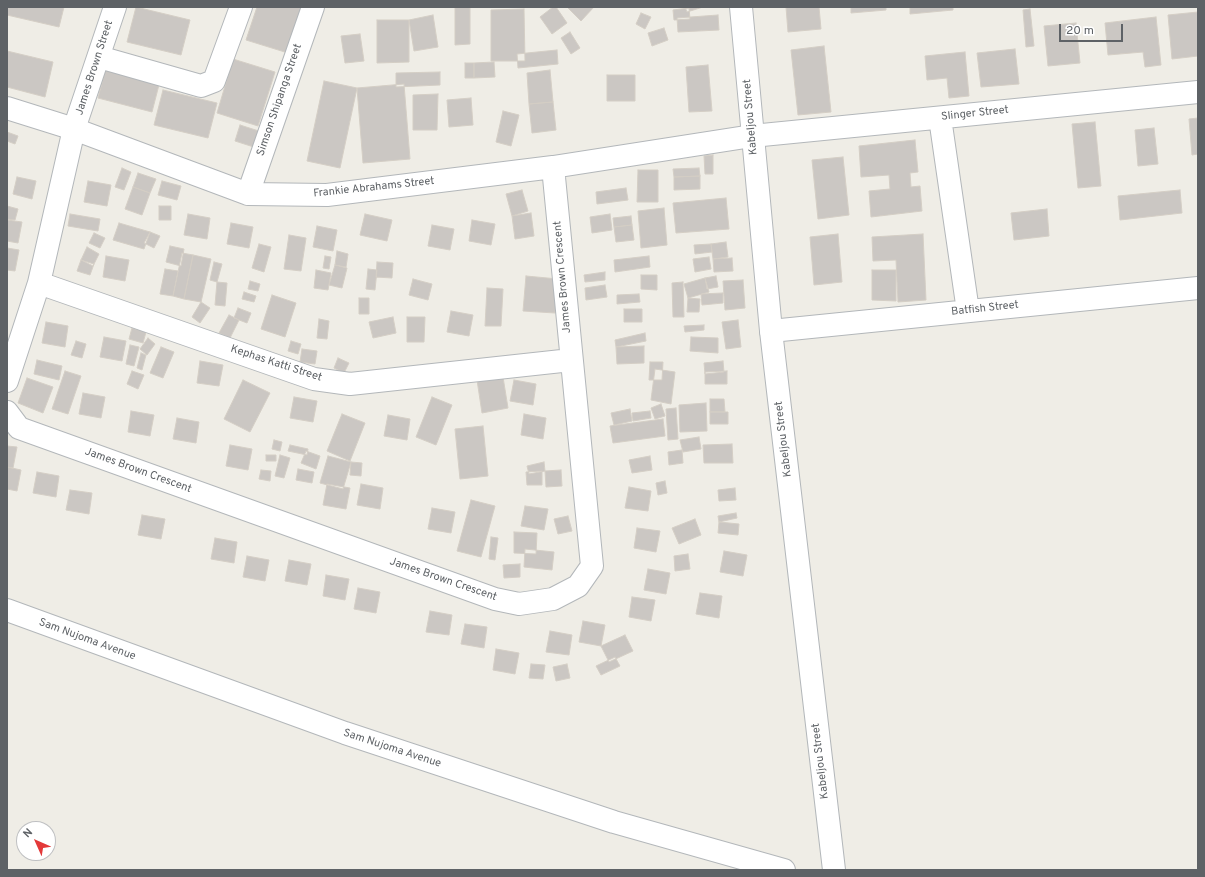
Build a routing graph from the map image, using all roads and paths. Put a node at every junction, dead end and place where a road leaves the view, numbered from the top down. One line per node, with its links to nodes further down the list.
1 (115, 7): 5 (street, James Brown Street)
2 (241, 7): 5 (street)
3 (312, 7): 12 (street, Simson Shipanga Street)
4 (741, 7): 10 (street, Kabeljou Street)
5 (99, 57): 9 (street, James Brown Street)
6 (1198, 92): 8 (street, Slinger Street)
7 (7, 108): 9 (street, Frankie Abrahams Street)
8 (940, 118): 10 (street, Slinger Street); 15 (street)
9 (74, 129): 12 (street, Frankie Abrahams Street); 13 (street)
10 (752, 136): 11 (street, Frankie Abrahams Street); 16 (street, Kabeljou Street)
11 (553, 167): 12 (street, Frankie Abrahams Street); 17 (street, James Brown Crescent)
12 (248, 194)
13 (40, 283): 17 (street, Kephas Katti Street); 18 (street)
14 (1198, 288): 15 (street, Batfish Street)
15 (968, 311): 16 (street, Batfish Street)
16 (771, 331): 22 (street, Kabeljou Street)
17 (571, 360): 19 (street, James Brown Crescent)
18 (7, 381)
19 (7, 412)
20 (7, 610): 21 (street, Sam Nujoma Avenue)
21 (784, 870)
22 (834, 870)

